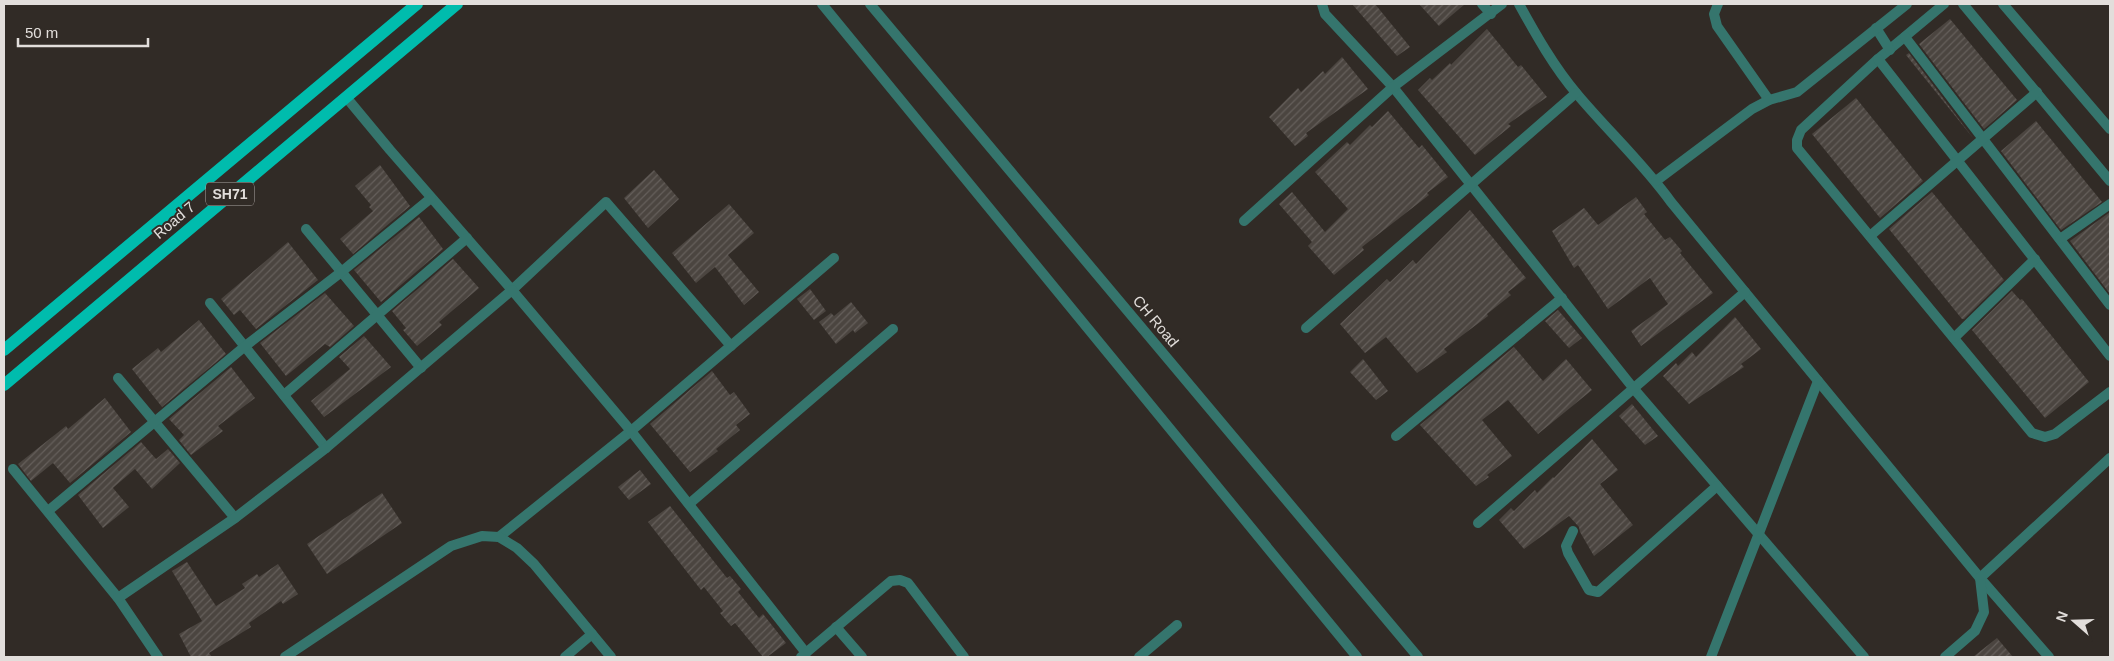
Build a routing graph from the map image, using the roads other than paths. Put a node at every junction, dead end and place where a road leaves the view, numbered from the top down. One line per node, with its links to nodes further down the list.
1 (417, 4): 51 (main road, Road 7 / SH71)
2 (457, 4): 22 (main road, Road 7 / SH71)
3 (822, 4): 87 (street)
4 (870, 4): 88 (street, CH Road)
5 (1322, 4): 19 (street)
6 (1482, 4): 14 (street)
7 (1502, 4): 14 (street)
8 (1519, 4): 21 (street)
9 (1718, 4): 23 (street)
10 (1907, 4): 15 (street)
11 (1944, 4): 16 (street)
12 (1963, 4): 20 (street)
13 (2003, 4): 24 (street)
14 (1491, 14): 19 (street)
15 (1876, 28): 17 (street); 23 (street)
16 (1905, 37): 17 (street); 25 (street)
17 (1890, 50): 18 (street)
18 (1878, 59): 26 (street); 34 (street)
19 (1393, 87): 29 (street); 32 (street)
20 (2037, 92): 25 (street); 28 (street)
21 (1576, 93): 27 (street); 29 (street)
22 (346, 97): 30 (street); 56 (main road, Road 7 / SH71)
23 (1769, 100): 27 (street)
24 (2110, 129)
25 (1983, 138): 26 (street); 36 (street)
26 (1956, 161): 34 (street); 38 (street)
27 (1656, 181): 41 (street)
28 (2110, 181)
29 (1471, 186): 42 (street); 46 (street)
30 (431, 198): 35 (street); 39 (street)
31 (2110, 204): 36 (street)
32 (1244, 220)
33 (306, 229): 39 (street)
34 (1870, 236): 48 (street)
35 (467, 238): 40 (street); 45 (street)
36 (2060, 239): 44 (street)
37 (834, 258): 49 (street)
38 (2035, 259): 48 (street); 52 (street)
39 (340, 273): 45 (street); 50 (street)
40 (512, 290): 49 (street); 53 (street); 61 (street)
41 (1745, 292): 55 (street); 57 (street)
42 (1562, 298): 57 (street); 62 (street)
43 (210, 303): 50 (street)
44 (2110, 305)
45 (377, 314): 53 (street); 59 (street)
46 (1306, 328)
47 (893, 329): 67 (street)
48 (1954, 338): 58 (street)
49 (731, 346): 61 (street)
50 (244, 347): 59 (street); 60 (street)
51 (4, 350)
52 (2110, 356)
53 (421, 368): 63 (street)
54 (118, 378): 60 (street)
55 (1818, 381): 72 (street); 74 (street)
56 (4, 385)
57 (1634, 389): 66 (street); 70 (street)
58 (2110, 392)
59 (284, 395): 63 (street)
60 (155, 423): 68 (street); 69 (street)
61 (631, 431): 67 (street); 73 (street)
62 (1396, 436)
63 (326, 448): 69 (street)
64 (2110, 458): 74 (street)
65 (13, 469): 68 (street)
66 (1717, 486): 71 (street); 72 (street)
67 (688, 504): 79 (street)
68 (48, 511): 75 (street)
69 (235, 518): 75 (street)
70 (1478, 523)
71 (1573, 531)
72 (1758, 534): 89 (street); 90 (street)
73 (499, 538): 78 (street); 81 (street)
74 (1980, 578): 91 (street); 92 (street)
75 (118, 598): 80 (street)
76 (1178, 625): 86 (street)
77 (836, 627): 79 (street); 84 (street); 85 (street)
78 (592, 634): 82 (street); 83 (street)
79 (803, 655)
80 (158, 657)
81 (285, 657)
82 (565, 657)
83 (611, 657)
84 (862, 657)
85 (964, 657)
86 (1138, 657)
87 (1357, 657)
88 (1418, 657)
89 (1712, 657)
90 (1864, 657)
91 (1945, 657)
92 (2049, 657)

